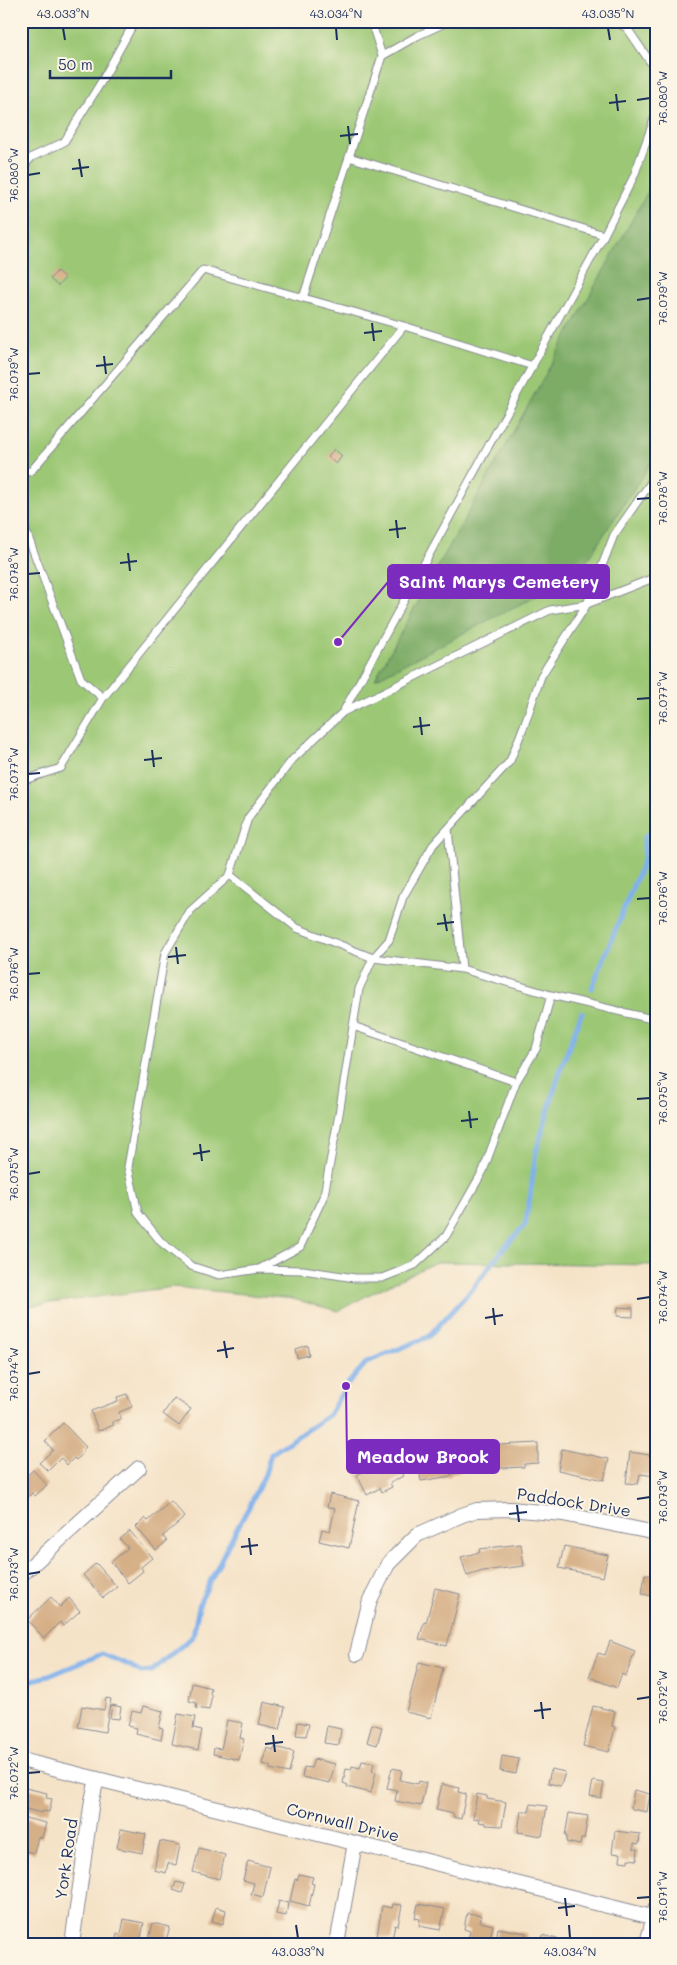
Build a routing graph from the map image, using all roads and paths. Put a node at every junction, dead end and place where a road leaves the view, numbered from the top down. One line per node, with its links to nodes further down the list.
1 (135, 21): 9 (lane)
2 (371, 21): 5 (lane)
3 (449, 21): 5 (lane)
4 (614, 21): 6 (lane)
5 (382, 56): 8 (lane)
6 (656, 86)
7 (656, 114): 10 (lane)
8 (349, 157): 10 (lane); 11 (lane)
9 (21, 169)
10 (604, 235): 13 (lane)
11 (303, 298): 12 (lane); 14 (lane)
12 (404, 326): 13 (lane); 19 (lane)
13 (533, 366): 20 (lane)
14 (21, 473)
15 (656, 475): 18 (lane)
16 (21, 518): 19 (lane)
17 (656, 577): 18 (lane)
18 (587, 604): 20 (lane); 22 (lane)
19 (103, 698): 21 (lane)
20 (343, 712): 23 (lane)
21 (21, 781)
22 (448, 828): 24 (lane); 25 (lane)
23 (230, 875): 24 (lane); 30 (lane)
24 (373, 958): 25 (lane); 28 (lane)
25 (462, 969): 26 (lane)
26 (551, 995): 27 (lane); 29 (lane)
27 (656, 1020)
28 (353, 1026): 29 (lane); 30 (lane)
29 (516, 1082): 30 (lane)
30 (259, 1269)
31 (139, 1468): 33 (street)
32 (656, 1533): 34 (street, Paddock Drive)
33 (21, 1575)
34 (357, 1654)
35 (21, 1760): 36 (street, Cornwall Drive)
36 (97, 1779): 37 (street, Cornwall Drive); 39 (street, York Road)
37 (355, 1843): 38 (street, Cornwall Drive); 40 (street)
38 (655, 1914): 41 (street)
39 (72, 1944)
40 (337, 1944)
41 (647, 1944)

